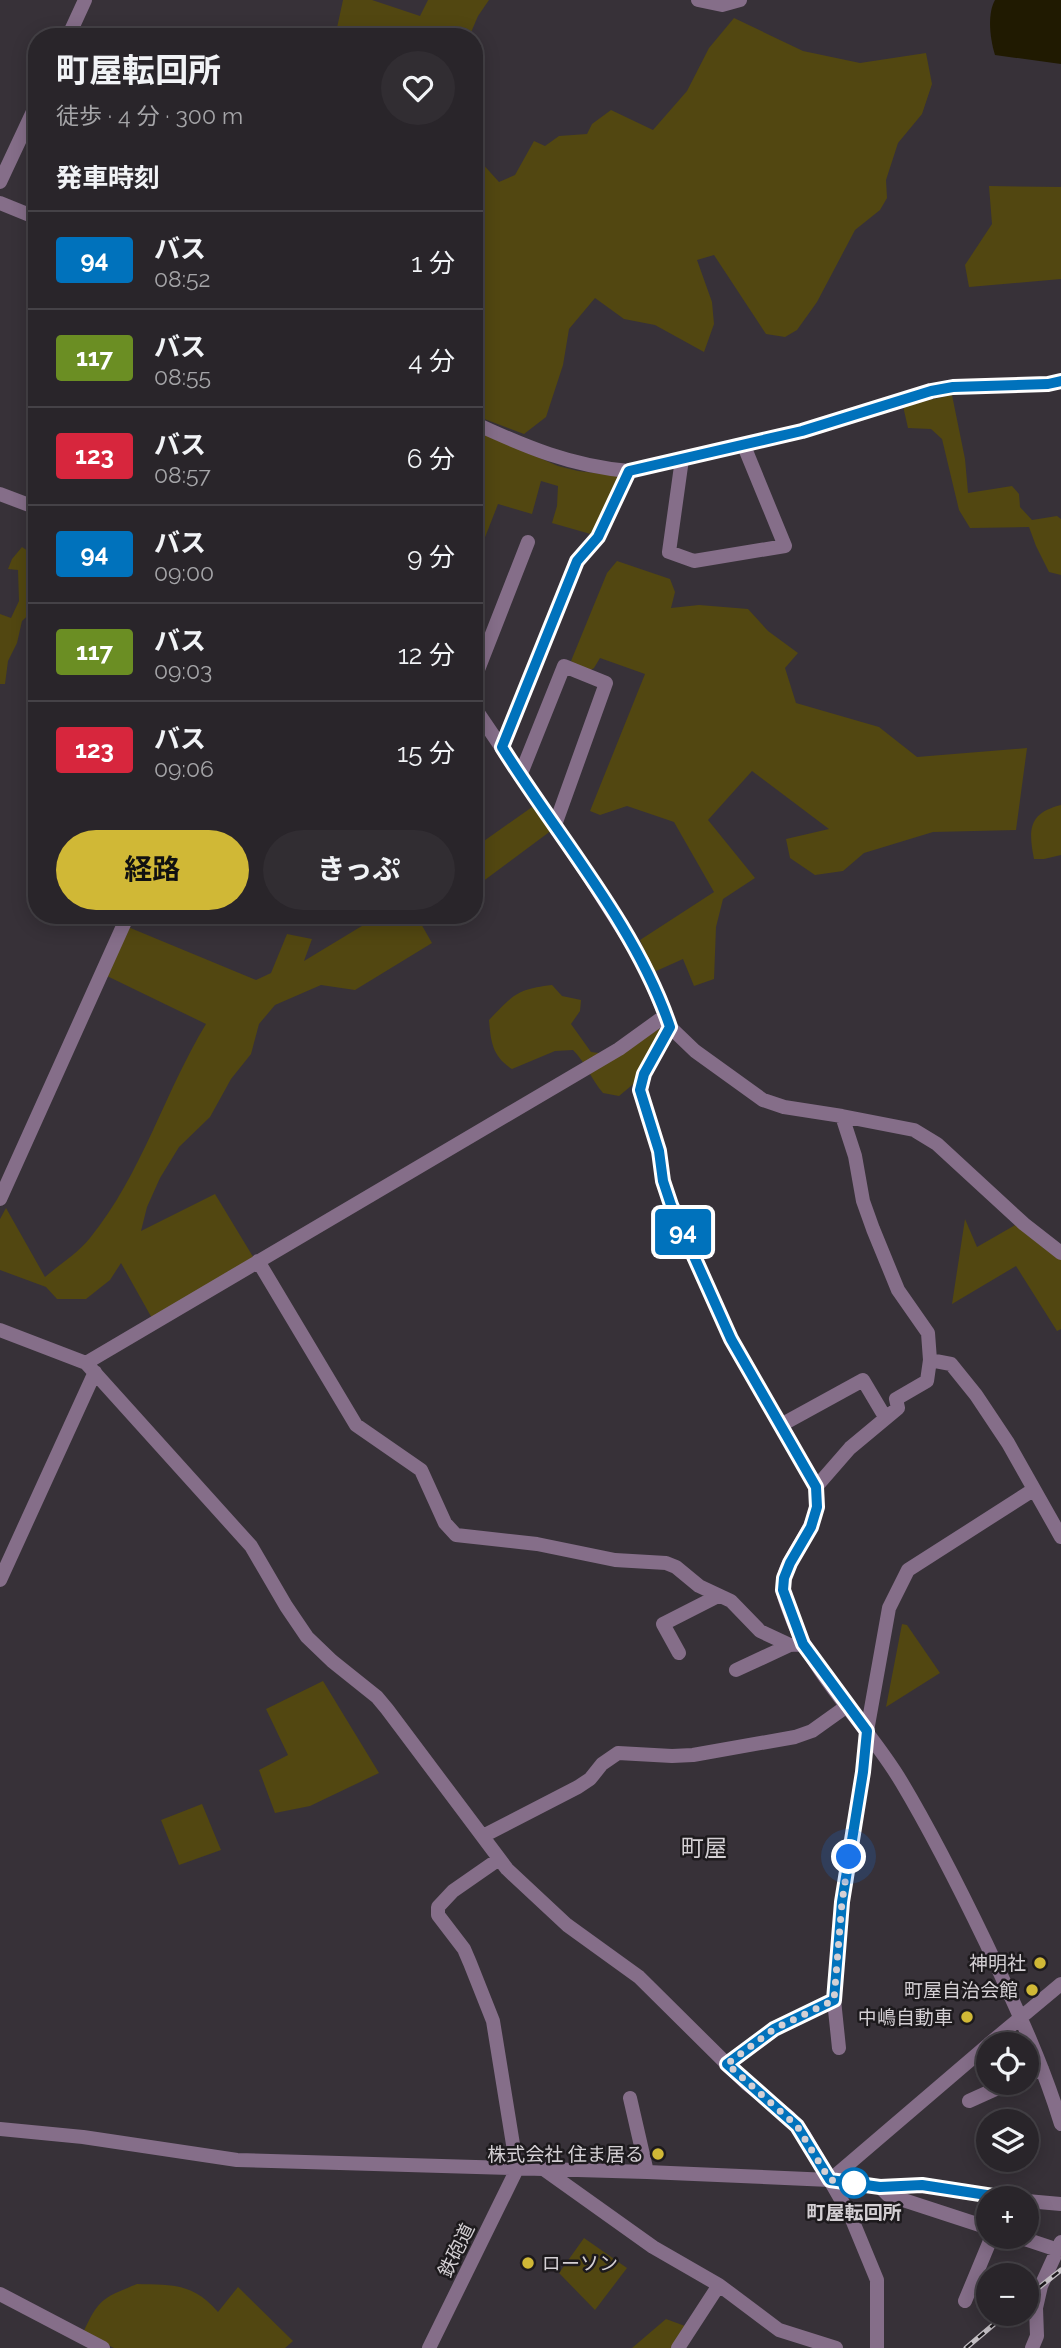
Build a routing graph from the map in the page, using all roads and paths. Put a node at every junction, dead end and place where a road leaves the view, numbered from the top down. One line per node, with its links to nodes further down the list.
1 (85, 0): 4 (street)
2 (698, 0): 3 (street)
3 (740, 0)
4 (72, 28)
5 (28, 122): 6 (street)
6 (0, 182)
7 (0, 203): 8 (street)
8 (28, 214)
9 (1061, 381): 11 (street)
10 (483, 427): 13 (street)
11 (744, 446): 12 (street); 12 (street)
12 (682, 459): 13 (street)
13 (629, 471): 19 (street)
14 (0, 494): 15 (street)
15 (28, 505)
16 (528, 542): 17 (street)
17 (483, 657)
18 (483, 720): 19 (street)
19 (502, 747): 20 (street)
20 (520, 776): 21 (street); 21 (street)
21 (555, 825): 23 (street)
22 (124, 924): 25 (street)
23 (668, 1021): 24 (street); 27 (street); 32 (street)
24 (842, 1116): 26 (street); 29 (street)
25 (0, 1199)
26 (1061, 1253)
27 (258, 1261): 30 (street); 37 (street)
28 (0, 1330): 30 (street)
29 (930, 1360): 31 (street); 34 (street)
30 (90, 1368): 36 (street); 43 (street)
31 (885, 1417): 32 (street); 33 (street)
32 (780, 1425): 33 (street)
33 (816, 1487): 38 (street)
34 (1033, 1490): 35 (street); 42 (street)
35 (1061, 1537)
36 (0, 1580)
37 (718, 1596): 38 (street); 39 (street)
38 (797, 1644): 40 (street); 41 (street)
39 (679, 1653)
40 (736, 1670)
41 (847, 1706): 42 (street); 43 (street)
42 (867, 1731): 46 (street); 47 (street)
43 (483, 1836): 44 (street)
44 (499, 1859): 51 (street); 59 (street)
45 (1061, 1984): 47 (street)
46 (834, 2000): 49 (street); 51 (street)
47 (1021, 2017): 48 (street); 52 (street)
48 (1003, 2032)
49 (839, 2048)
50 (976, 2055): 62 (street)
51 (727, 2064): 62 (street)
52 (1042, 2069): 53 (street); 57 (street)
53 (1039, 2070)
54 (983, 2095): 56 (street)
55 (630, 2098): 61 (street)
56 (969, 2101)
57 (1061, 2124)
58 (0, 2129): 59 (street)
59 (517, 2169): 60 (street); 75 (street, 鉄砲道)
60 (544, 2169): 61 (street); 71 (street)
61 (647, 2172): 62 (street)
62 (830, 2180): 63 (street); 78 (street)
63 (880, 2187): 64 (street); 67 (street)
64 (976, 2193)
65 (1039, 2202): 66 (street)
66 (1061, 2204)
67 (976, 2224)
68 (1039, 2241): 69 (street)
69 (1059, 2246): 79 (street)
70 (987, 2249): 73 (street)
71 (719, 2285): 76 (street); 77 (street)
72 (0, 2294): 74 (street)
73 (965, 2301)
74 (103, 2348)
75 (429, 2348)
76 (678, 2348)
77 (836, 2348)
78 (877, 2348)
79 (1032, 2348)

